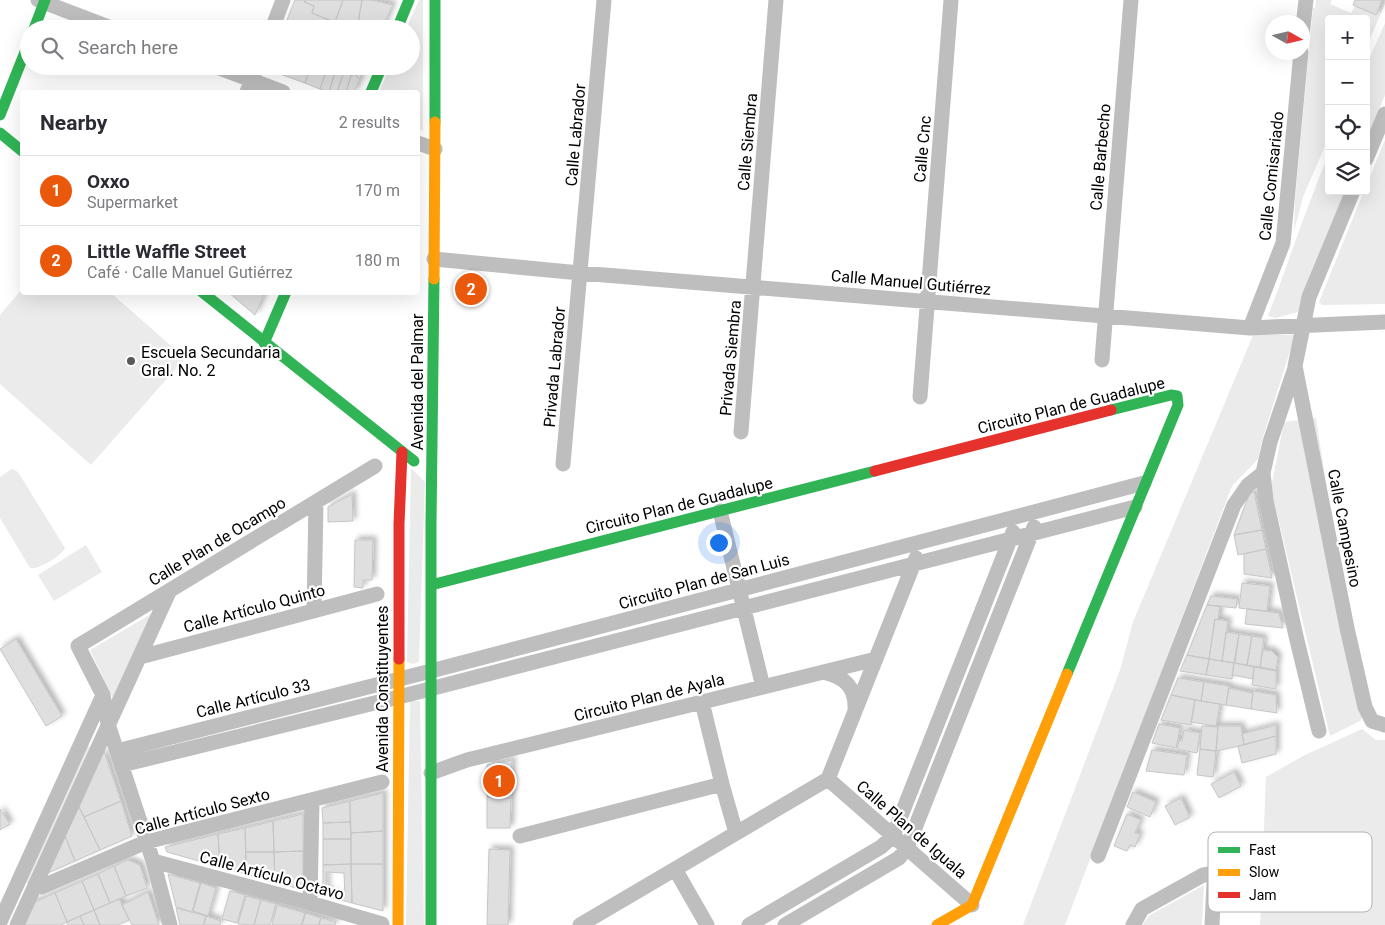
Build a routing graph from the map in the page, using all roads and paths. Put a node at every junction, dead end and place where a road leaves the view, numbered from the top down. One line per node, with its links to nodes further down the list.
1 (283, 0): 13 (street)
2 (409, 0): 14 (main road)
3 (604, 0): 31 (street, Calle Labrador)
4 (776, 0): 32 (street, Calle Siembra)
5 (951, 0): 35 (street, Calle Cnc)
6 (1131, 0): 36 (street, Calle Barbecho)
7 (1306, 0): 10 (street)
8 (42, 1): 11 (main road); 12 (street)
9 (436, 1): 27 (main road, Avenida del Palmar)
10 (1304, 15)
11 (37, 20)
12 (91, 20)
13 (275, 20)
14 (401, 20)
15 (1300, 60): 39 (street, Calle Comisariado)
16 (20, 65): 23 (main road)
17 (238, 75): 19 (street)
18 (378, 75): 21 (main road)
19 (252, 80): 20 (street)
20 (278, 90)
21 (372, 90)
22 (1385, 114): 28 (street)
23 (0, 115)
24 (0, 133): 26 (main road)
25 (420, 144): 27 (street)
26 (20, 149)
27 (435, 150): 30 (main road, Avenida del Palmar)
28 (1370, 150)
29 (1351, 195): 38 (street, Calle Campesino)
30 (434, 259): 31 (street, Calle Manuel Gutiérrez); 48 (main road, Avenida del Palmar)
31 (580, 272): 32 (street, Calle Manuel Gutiérrez); 46 (street, Privada Labrador)
32 (753, 287): 35 (street, Calle Manuel Gutiérrez); 44 (street, Privada Siembra)
33 (206, 295): 40 (main road)
34 (285, 295): 40 (main road)
35 (927, 301): 36 (street, Calle Manuel Gutiérrez); 43 (street, Calle Cnc)
36 (1105, 316): 39 (street, Calle Manuel Gutiérrez); 41 (street, Calle Barbecho)
37 (1385, 322): 38 (street, Calle Manuel Gutiérrez)
38 (1304, 326): 39 (street, Calle Manuel Gutiérrez); 42 (street, Calle Campesino)
39 (1250, 328)
40 (264, 343): 45 (main road)
41 (1102, 360)
42 (1295, 366): 49 (street); 78 (street, Calle Campesino)
43 (920, 397)
44 (741, 432)
45 (402, 452): 48 (main road); 70 (main road, Avenida Constituyentes)
46 (563, 464)
47 (375, 466): 51 (street, Calle Plan de Ocampo)
48 (432, 473): 60 (main road, Avenida del Palmar)
49 (1263, 473): 79 (street); 92 (street)
50 (1144, 483): 52 (main road, Circuito Plan de Guadalupe); 53 (street, Circuito Plan de San Luis); 54 (main road, Circuito Plan de Guadalupe)
51 (316, 502): 61 (street, Calle Plan de Ocampo); 65 (street)
52 (1135, 507): 56 (street); 99 (main road, Circuito Plan de Guadalupe)
53 (1041, 510): 55 (street, Circuito Plan de San Luis); 56 (street)
54 (720, 511): 60 (main road, Circuito Plan de Guadalupe); 62 (street)
55 (1019, 516): 57 (street); 58 (street, Circuito Plan de San Luis)
56 (1031, 534): 57 (street); 91 (street)
57 (1010, 539): 59 (street); 89 (street)
58 (922, 542): 59 (street); 62 (street, Circuito Plan de San Luis)
59 (913, 565): 64 (street); 67 (street)
60 (431, 585): 68 (main road)
61 (170, 590): 66 (street); 73 (street, Calle Plan de Ocampo)
62 (739, 590): 64 (street); 68 (street, Circuito Plan de San Luis)
63 (376, 594): 65 (street, Calle Artículo Quinto)
64 (743, 608): 71 (street); 72 (street)
65 (314, 610): 66 (street, Calle Artículo Quinto)
66 (140, 657): 77 (street)
67 (876, 659): 69 (street, Circuito Plan de Ayala); 76 (street)
68 (431, 671): 70 (street, Circuito Plan de San Luis); 72 (main road)
69 (823, 672): 71 (street, Circuito Plan de Ayala); 76 (street)
70 (399, 679): 74 (main road, Avenida Constituyentes); 80 (street, Calle Artículo 33)
71 (762, 687): 75 (street, Circuito Plan de Ayala)
72 (431, 688): 74 (street); 82 (main road)
73 (104, 695): 77 (street); 96 (street)
74 (398, 697): 81 (street, Calle Artículo 33); 105 (main road, Avenida Constituyentes)
75 (702, 702): 82 (street, Circuito Plan de Ayala); 85 (street)
76 (855, 712): 83 (street)
77 (108, 724): 80 (street); 97 (street)
78 (1385, 725)
79 (1320, 731)
80 (117, 751): 81 (street)
81 (122, 766): 90 (street)
82 (431, 773): 106 (main road)
83 (828, 780): 87 (street); 89 (street, Calle Plan de Iguala)
84 (382, 782): 86 (street, Calle Artículo Sexto)
85 (722, 784): 87 (street); 88 (street)
86 (312, 800): 90 (street, Calle Artículo Sexto); 98 (street)
87 (736, 833): 94 (street)
88 (520, 836)
89 (893, 836): 91 (street, Calle Plan de Iguala); 109 (street)
90 (146, 842): 93 (street); 97 (street, Calle Artículo Sexto)
91 (907, 848): 99 (street, Calle Plan de Iguala); 110 (street)
92 (1098, 856)
93 (153, 862): 98 (street, Calle Artículo Octavo); 104 (street)
94 (675, 869): 107 (street); 108 (street)
95 (1208, 874): 112 (street)
96 (14, 891): 97 (street); 101 (street)
97 (33, 891): 103 (street)
98 (310, 903): 102 (street, Calle Artículo Octavo)
99 (972, 905): 111 (main road)
100 (1213, 912): 113 (street)
101 (0, 922)
102 (382, 924)
103 (18, 925)
104 (170, 925)
105 (398, 925)
106 (431, 925)
107 (580, 925)
108 (707, 925)
109 (749, 925)
110 (785, 925)
111 (937, 925)
112 (1133, 925)
113 (1212, 925)

